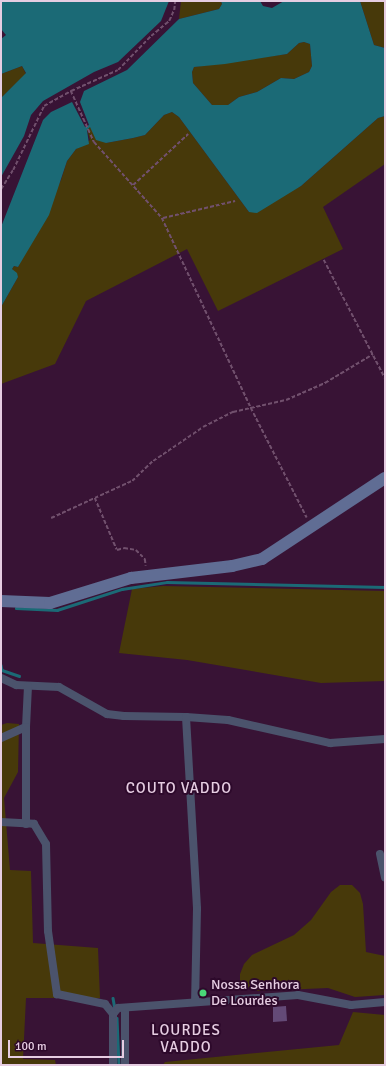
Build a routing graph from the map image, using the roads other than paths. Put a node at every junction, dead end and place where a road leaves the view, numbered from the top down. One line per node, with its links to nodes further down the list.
1 (384, 480): 2 (street)
2 (1, 601)
3 (1, 678): 4 (street)
4 (28, 686): 5 (street); 6 (street)
5 (186, 717): 8 (street); 13 (street)
6 (26, 727): 7 (street); 10 (street)
7 (1, 738)
8 (385, 738)
9 (1, 822): 10 (street)
10 (26, 824): 16 (street)
11 (380, 854): 12 (street)
12 (385, 877)
13 (195, 1002): 14 (street); 15 (street)
14 (385, 1002)
15 (125, 1008): 16 (street); 18 (street)
16 (113, 1014): 17 (street)
17 (113, 1065)
18 (125, 1065)

